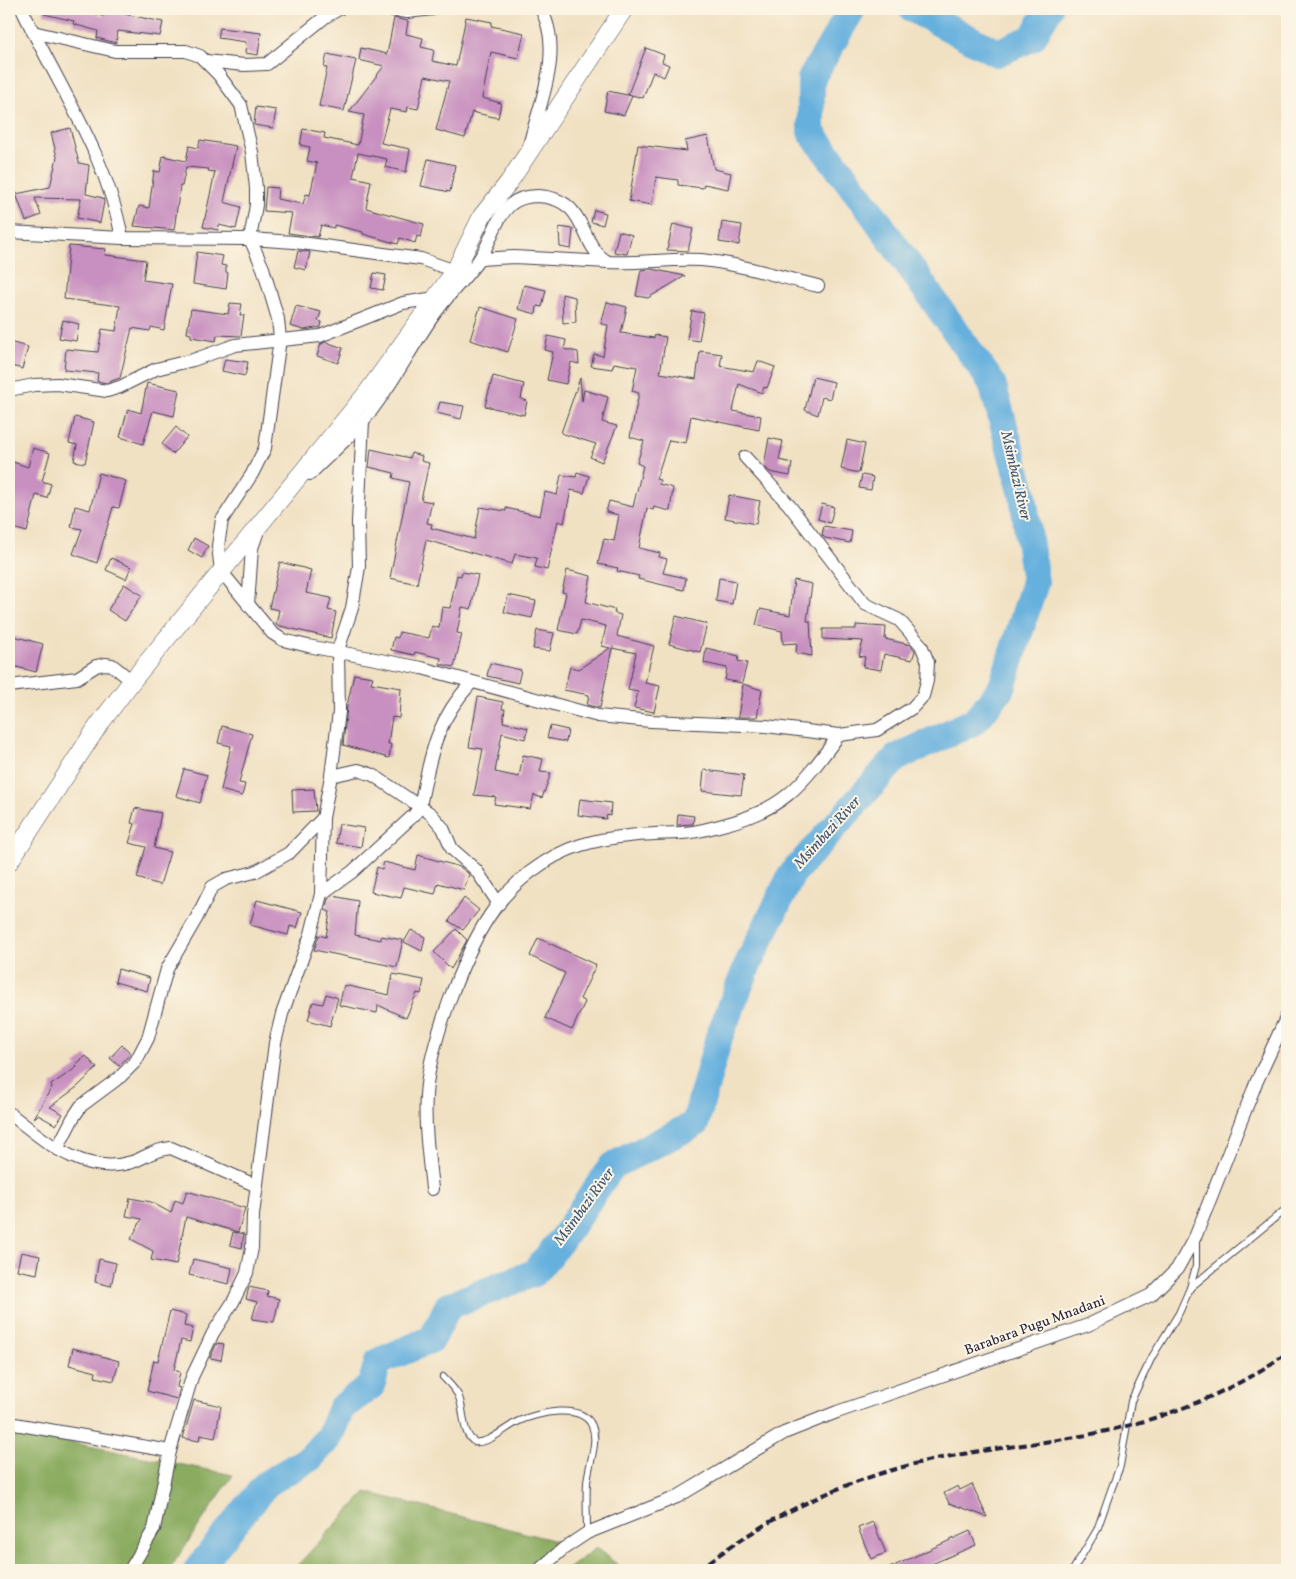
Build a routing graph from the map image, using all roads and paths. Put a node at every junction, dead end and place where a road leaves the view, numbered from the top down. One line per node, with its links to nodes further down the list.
1 (22, 9): 7 (street)
2 (339, 9): 8 (street)
3 (388, 9): 4 (street)
4 (432, 9)
5 (541, 9): 9 (street)
6 (624, 9): 9 (street)
7 (34, 32): 8 (street); 11 (street)
8 (206, 61): 12 (street)
9 (526, 155): 15 (street)
10 (9, 232): 11 (street)
11 (122, 238): 12 (street)
12 (250, 239): 15 (street); 18 (street)
13 (480, 259): 14 (street); 14 (street); 20 (street)
14 (608, 262): 16 (street)
15 (455, 271): 17 (street)
16 (818, 286)
17 (435, 298): 18 (street); 22 (street)
18 (280, 339): 19 (street); 22 (street)
19 (9, 390)
20 (363, 421): 23 (street); 24 (street)
21 (745, 457): 28 (street)
22 (222, 571): 23 (street); 25 (street)
23 (248, 604): 24 (street)
24 (338, 650): 26 (street); 29 (street)
25 (132, 681): 27 (street); 32 (street)
26 (472, 682): 28 (street); 30 (street)
27 (9, 686)
28 (839, 735): 34 (street)
29 (331, 776): 30 (street); 31 (street)
30 (420, 806): 33 (street); 34 (street)
31 (323, 818): 33 (street); 37 (street)
32 (9, 862)
33 (321, 894): 38 (street)
34 (499, 904): 39 (street)
35 (1287, 1016): 41 (street, Barabara Pugu Mnadani)
36 (9, 1113): 37 (street)
37 (57, 1149): 38 (street)
38 (257, 1186): 45 (street)
39 (432, 1189)
40 (1287, 1208): 42 (lane)
41 (1196, 1235): 42 (lane); 46 (street, Barabara Pugu Mnadani)
42 (1190, 1288): 49 (lane)
43 (443, 1377): 46 (lane)
44 (9, 1423): 45 (street)
45 (170, 1451): 47 (street)
46 (587, 1532): 48 (street, Barabara Pugu Mnadani)
47 (130, 1570)
48 (540, 1570)
49 (1073, 1570)

